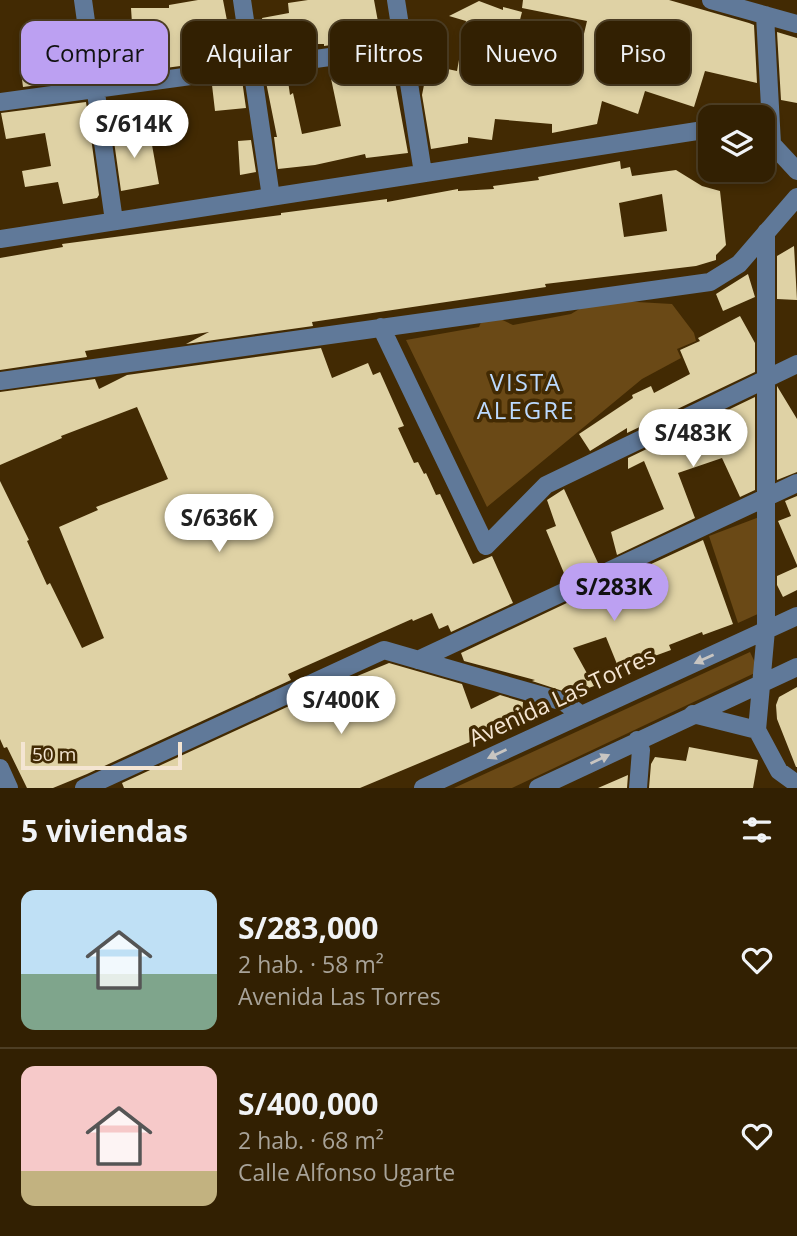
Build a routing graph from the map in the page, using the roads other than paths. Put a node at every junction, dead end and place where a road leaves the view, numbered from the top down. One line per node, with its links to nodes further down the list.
1 (83, 0): 12 (street)
2 (242, 0): 6 (street)
3 (396, 0): 7 (street)
4 (711, 0): 5 (street)
5 (765, 15): 8 (street); 14 (street)
6 (245, 21)
7 (399, 21)
8 (797, 23)
9 (182, 77): 12 (street)
10 (254, 84): 19 (street)
11 (409, 84): 18 (street)
12 (96, 89): 13 (street); 21 (street)
13 (0, 102)
14 (766, 105)
15 (698, 131): 18 (street)
16 (775, 150): 17 (street)
17 (797, 170)
18 (423, 173): 19 (street)
19 (271, 197): 21 (street)
20 (797, 197): 22 (street)
21 (114, 221): 23 (street)
22 (766, 232): 24 (street); 26 (street)
23 (0, 239)
24 (382, 327): 26 (street); 27 (street)
25 (797, 363): 26 (street)
26 (766, 379): 29 (street)
27 (0, 381)
28 (797, 483): 29 (street)
29 (766, 499): 31 (street); 32 (street)
30 (797, 616): 31 (street, Avenida Las Torres)
31 (766, 630): 34 (street); 36 (street, Avenida Las Torres, one-way to 36)
32 (418, 660): 36 (street); 43 (street)
33 (797, 667): 34 (street)
34 (761, 683): 35 (street); 37 (street)
35 (694, 714): 37 (street); 38 (street)
36 (581, 715): 44 (street, Avenida Las Torres, one-way to 44)
37 (757, 730): 40 (street)
38 (637, 740): 45 (street, one-way to 38); 46 (street)
39 (0, 768): 42 (street)
40 (778, 779): 41 (street)
41 (797, 784)
42 (9, 788)
43 (84, 788)
44 (423, 788)
45 (538, 788)
46 (638, 788)

